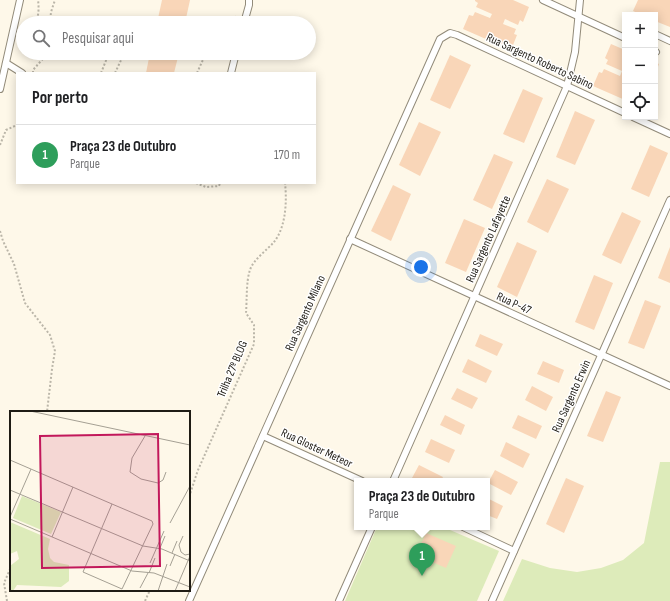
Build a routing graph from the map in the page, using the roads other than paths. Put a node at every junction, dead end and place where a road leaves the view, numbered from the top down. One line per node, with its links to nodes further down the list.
1 (20, 0): 5 (lane)
2 (249, 0): 6 (lane)
3 (543, 0): 7 (lane)
4 (580, 0): 7 (lane, Rua Sargento Lafayette)
5 (16, 16)
6 (246, 16)
7 (578, 16): 11 (lane); 17 (lane, Rua Sargento Lafayette)
8 (16, 18): 14 (lane)
9 (444, 35): 17 (lane, Rua Sargento Roberto Sabino); 23 (lane, Rua Sargento Milano)
10 (658, 35): 12 (lane)
11 (622, 37)
12 (670, 41)
13 (234, 60): 16 (lane)
14 (6, 63): 15 (lane); 18 (lane)
15 (20, 72)
16 (231, 72)
17 (567, 86): 19 (lane, Rua Sargento Roberto Sabino); 24 (lane, Rua Sargento Lafayette)
18 (0, 89)
19 (622, 112)
20 (640, 120): 21 (lane)
21 (670, 134)
22 (670, 200): 25 (lane, Rua Sargento Erwin)
23 (350, 239): 24 (lane, Rua P-47); 27 (lane, Rua Sargento Milano)
24 (474, 296): 25 (lane, Rua P-47); 29 (lane, Rua Sargento Lafayette)
25 (601, 355): 26 (lane, Rua P-47); 32 (lane, Rua Sargento Erwin)
26 (670, 386)
27 (263, 436): 28 (lane, Rua Gloster Meteor); 33 (lane, Rua Sargento Milano)
28 (355, 478)
29 (393, 478)
30 (371, 530): 34 (lane)
31 (468, 530): 32 (lane)
32 (514, 551): 35 (lane, Rua Sargento Erwin)
33 (189, 601)
34 (340, 601)
35 (492, 601)

